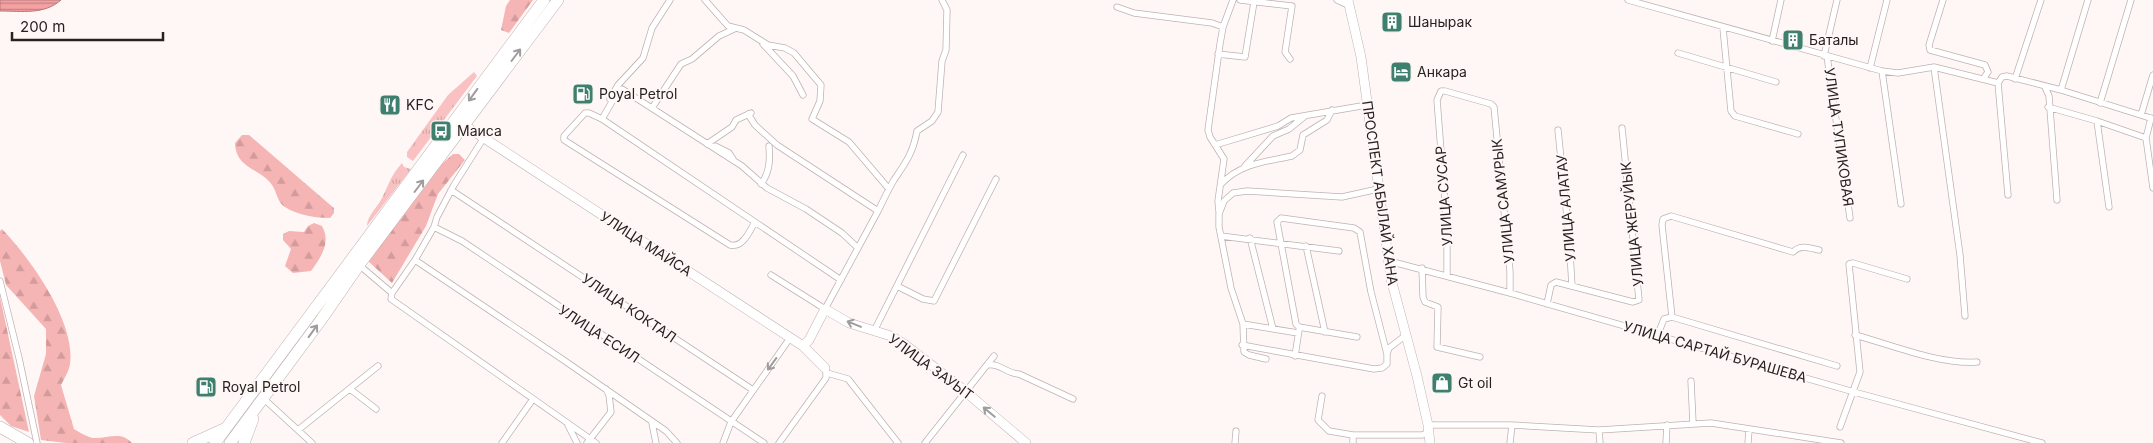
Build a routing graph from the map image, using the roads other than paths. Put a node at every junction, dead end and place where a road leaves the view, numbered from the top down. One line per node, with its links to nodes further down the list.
1 (544, 0): 119 (highway, one-way to 119)
2 (558, 0): 54 (highway, one-way to 2)
3 (670, 0): 47 (street)
4 (705, 0): 23 (street)
5 (942, 0): 70 (street)
6 (1233, 0): 21 (street)
7 (1240, 0): 17 (street)
8 (1337, 0): 19 (street)
9 (1628, 0): 22 (street)
10 (1781, 0): 25 (street)
11 (1837, 0): 28 (street)
12 (1887, 0): 32 (street)
13 (1943, 0): 35 (street)
14 (2041, 0): 36 (street)
15 (2088, 0): 40 (street)
16 (2131, 0): 42 (street)
17 (1254, 2): 18 (street); 27 (street)
18 (1285, 3): 29 (street)
19 (1349, 3): 43 (street, ПРОСПЕКТ АБЫЛАЙ ХАНА)
20 (1118, 8): 21 (street)
21 (1223, 26): 27 (street)
22 (1723, 28): 25 (street); 31 (street)
23 (734, 29): 24 (street); 45 (street)
24 (760, 40): 41 (street); 70 (street)
25 (1772, 41): 28 (street)
26 (1678, 53): 31 (street)
27 (1218, 54): 63 (street)
28 (1825, 56): 32 (street); 80 (street, УЛИЦА ТУПИКОВАЯ)
29 (1290, 58)
30 (1934, 67): 33 (street); 35 (street); 105 (street)
31 (1727, 68): 37 (street); 59 (street)
32 (1870, 68): 33 (street)
33 (1882, 71): 76 (street)
34 (2153, 75): 49 (street)
35 (1983, 79): 38 (street)
36 (2015, 79): 38 (street); 39 (street)
37 (1776, 82)
38 (1998, 83): 74 (street)
39 (2045, 87): 40 (street); 44 (street)
40 (2061, 90): 42 (street)
41 (803, 95)
42 (2100, 103): 49 (street)
43 (1368, 105): 48 (street); 72 (street, ПРОСПЕКТ АБЫЛАЙ ХАНА)
44 (2048, 107): 53 (street); 75 (street)
45 (652, 108): 47 (street); 62 (street)
46 (1494, 109): 95 (street, УЛИЦА СУСАР); 102 (street, УЛИЦА САМУРЫК)
47 (607, 110): 51 (street)
48 (1332, 110): 50 (street); 66 (street)
49 (2141, 115): 52 (street)
50 (1306, 116): 57 (street); 58 (street)
51 (602, 119): 81 (street); 81 (street)
52 (2152, 119): 60 (street)
53 (2097, 121): 60 (street); 77 (street)
54 (464, 126): 61 (street, УЛИЦА МАЙСА); 92 (highway, one-way to 54)
55 (1622, 128): 100 (street, УЛИЦА ЖЕРУЙЫК)
56 (1558, 130): 100 (street, УЛИЦА АЛАТАУ)
57 (1258, 131): 58 (street); 63 (street)
58 (1278, 133): 66 (street)
59 (1798, 134)
60 (2146, 138): 71 (street)
61 (484, 139): 73 (street); 116 (street, УЛИЦА МАЙСА)
62 (709, 145): 68 (street); 78 (street)
63 (1215, 145): 69 (street)
64 (769, 146): 68 (street)
65 (963, 155): 99 (street)
66 (1245, 166): 69 (street)
67 (996, 179): 99 (street)
68 (760, 184): 87 (street)
69 (1220, 185): 79 (street)
70 (889, 188): 78 (street)
71 (2153, 188)
72 (1378, 189): 79 (street); 91 (street, ПРОСПЕКТ АБЫЛАЙ ХАНА)
73 (451, 190): 82 (street); 133 (street, УЛИЦА КОКТАЛ)
74 (2008, 195)
75 (2056, 200)
76 (1900, 204)
77 (2109, 207)
78 (878, 211): 87 (street)
79 (1220, 214): 83 (street)
80 (1850, 218)
81 (755, 222): 97 (street)
82 (434, 227): 90 (street); 144 (street, УЛИЦА ЕСИЛ)
83 (1221, 236): 84 (street); 107 (street)
84 (1250, 238): 85 (street); 108 (street)
85 (1279, 242): 86 (street); 109 (street); 120 (street)
86 (1306, 246): 89 (street); 111 (street)
87 (858, 248): 97 (street)
88 (1818, 250): 106 (street)
89 (1339, 251)
90 (415, 260): 101 (street); 131 (street)
91 (1389, 261): 93 (street, УЛИЦА САРТАЙ БУРАШЕВА); 113 (street, ПРОСПЕКТ АБЫЛАЙ ХАНА)
92 (359, 265): 101 (street); 119 (highway, one-way to 92)
93 (1422, 268): 95 (street, УЛИЦА САРТАЙ БУРАШЕВА); 123 (street)
94 (771, 275): 104 (street)
95 (1447, 275): 102 (street, УЛИЦА САРТАЙ БУРАШЕВА)
96 (1907, 279): 114 (street)
97 (842, 280): 104 (street)
98 (0, 281): 164 (street)
99 (896, 286): 110 (street)
100 (1572, 286): 103 (street, УЛИЦА ЖЕРУЙЫК)
101 (392, 293): 139 (street)
102 (1510, 293): 103 (street, УЛИЦА САРТАЙ БУРАШЕВА)
103 (1546, 304): 112 (street, УЛИЦА САРТАЙ БУРАШЕВА)
104 (825, 309): 110 (street, УЛИЦА ЗАУЫТ, one-way to 104); 118 (street)
105 (1965, 316)
106 (1672, 317): 112 (street); 128 (street)
107 (1243, 324): 108 (street); 117 (street)
108 (1273, 329): 109 (street)
109 (1299, 330): 111 (street); 122 (street)
110 (874, 331): 135 (street, УЛИЦА ЗАУЫТ)
111 (1324, 332): 115 (street)
112 (1658, 334): 134 (street, УЛИЦА САРТАЙ БУРАШЕВА)
113 (1406, 335): 120 (street); 152 (street, ПРОСПЕКТ АБЫЛАЙ ХАНА)
114 (1856, 335): 125 (street); 134 (street)
115 (1357, 337)
116 (790, 338): 118 (street, УЛИЦА МАЙСА); 133 (street, one-way to 133)
117 (1242, 345): 122 (street); 124 (street)
118 (803, 346): 129 (street, УЛИЦА МАЙСА)
119 (291, 352): 137 (highway); 151 (highway)
120 (1387, 354): 122 (street)
121 (994, 356): 126 (street)
122 (1295, 356)
123 (1480, 357)
124 (1266, 359)
125 (1977, 362)
126 (988, 365): 135 (street); 138 (street)
127 (378, 366): 132 (street)
128 (1837, 366)
129 (826, 371): 176 (street); 177 (street)
130 (1691, 381): 146 (street)
131 (606, 389): 140 (street); 142 (street)
132 (350, 390): 141 (street); 153 (street)
133 (754, 390): 144 (street)
134 (1854, 392): 150 (street); 159 (street, УЛИЦА САРТАЙ БУРАШЕВА)
135 (967, 393): 178 (street); 179 (street, УЛИЦА ЗАУЫТ, one-way to 135)
136 (1322, 396): 158 (street)
137 (263, 398): 153 (street); 167 (highway); 168 (highway)
138 (1073, 399)
139 (533, 400): 145 (street); 170 (street)
140 (621, 400): 142 (street); 143 (street)
141 (376, 409)
142 (610, 412): 160 (street)
143 (652, 422): 161 (street); 173 (street)
144 (731, 422): 174 (street); 175 (street, УЛИЦА ЕСИЛ)
145 (567, 423): 160 (street); 171 (street)
146 (1693, 423): 148 (street); 155 (street)
147 (1512, 425): 152 (street); 154 (street); 184 (street)
148 (1667, 425): 154 (street); 186 (street)
149 (0, 427): 163 (highway)
150 (1840, 427)
151 (226, 428): 165 (highway); 166 (highway)
152 (1428, 428): 157 (street); 183 (street, ПРОСПЕКТ АБЫЛАЙ ХАНА)
153 (298, 430): 169 (street)
154 (1599, 430): 185 (street)
155 (1749, 430): 162 (street); 187 (street)
156 (1236, 431): 180 (street)
157 (1412, 434): 158 (street); 182 (street)
158 (1353, 435): 181 (street)
159 (2018, 436): 189 (street); 190 (street, УЛИЦА САРТАЙ БУРАШЕВА)
160 (588, 441): 172 (street)
161 (675, 442)
162 (1819, 442): 188 (street)
163 (28, 443)
164 (37, 443)
165 (193, 443)
166 (215, 443)
167 (230, 443)
168 (244, 443)
169 (312, 443)
170 (502, 443)
171 (577, 443)
172 (596, 443)
173 (656, 443)
174 (723, 443)
175 (764, 443)
176 (779, 443)
177 (898, 443)
178 (925, 443)
179 (1026, 443)
180 (1235, 443)
181 (1353, 443)
182 (1412, 443)
183 (1430, 443)
184 (1510, 443)
185 (1600, 443)
186 (1666, 443)
187 (1748, 443)
188 (1841, 443)
189 (2016, 443)
190 (2042, 443)

